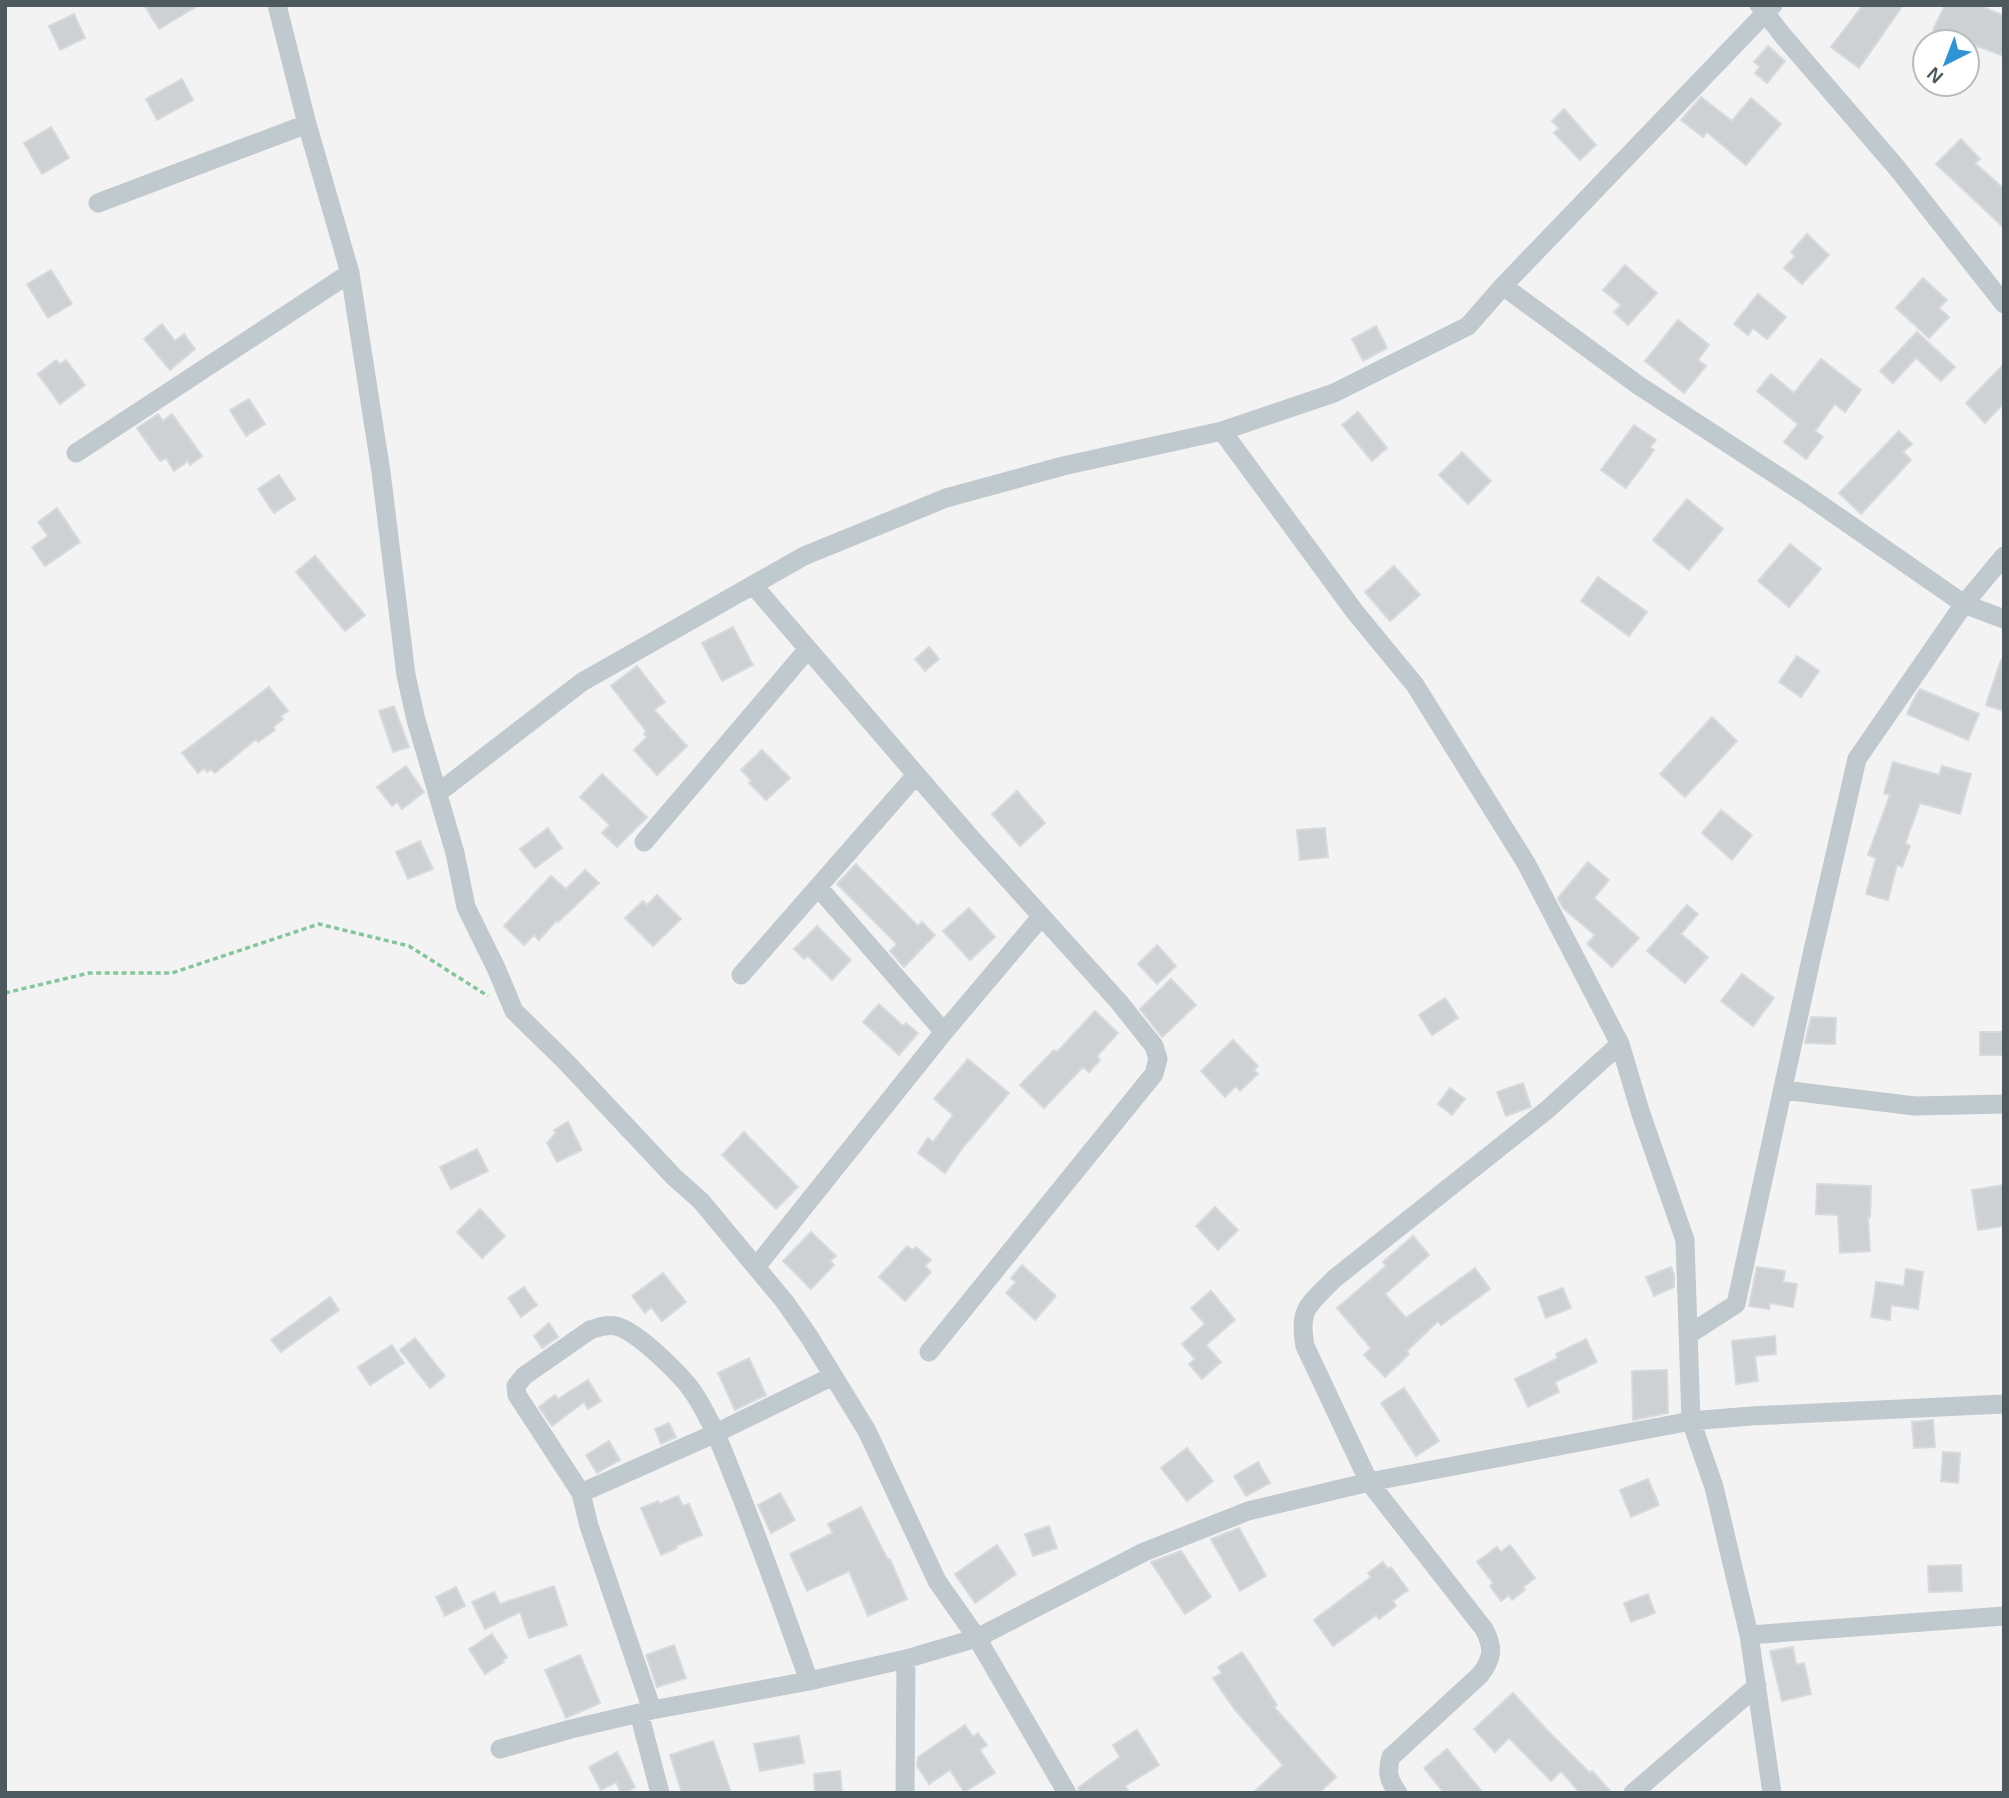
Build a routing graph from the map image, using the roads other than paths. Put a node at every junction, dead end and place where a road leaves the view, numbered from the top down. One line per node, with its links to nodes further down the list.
1 (277, 5): 3 (street)
2 (1767, 8): 6 (street); 7 (street)
3 (307, 124): 4 (street); 5 (street)
4 (98, 203)
5 (350, 272): 9 (street); 16 (street)
6 (1503, 286): 8 (street); 12 (street)
7 (2004, 304)
8 (1222, 431): 11 (street); 22 (street)
9 (76, 453)
10 (2004, 556): 12 (street)
11 (753, 585): 14 (street); 16 (street)
12 (1964, 604): 13 (street); 23 (street)
13 (2004, 619)
14 (808, 649): 15 (street); 17 (street)
15 (916, 775): 18 (street); 19 (street)
16 (438, 793): 25 (street)
17 (644, 842)
18 (818, 887): 20 (street); 21 (street)
19 (1041, 917): 21 (street); 27 (street)
20 (741, 975)
21 (944, 1032): 25 (street)
22 (1620, 1044): 26 (street); 32 (street)
23 (1783, 1090): 24 (street); 26 (street)
24 (2004, 1104)
25 (755, 1268): 28 (street)
26 (1688, 1335): 30 (street)
27 (929, 1352)
28 (833, 1376): 31 (street); 36 (street)
29 (2004, 1404): 30 (street)
30 (1691, 1421): 32 (street); 35 (street)
31 (716, 1433): 33 (street); 33 (street); 38 (street)
32 (1369, 1482): 36 (street); 45 (street)
33 (581, 1493): 40 (street)
34 (2004, 1616): 35 (street)
35 (1749, 1635): 39 (street)
36 (977, 1638): 37 (street); 44 (street)
37 (906, 1660): 38 (street); 43 (street)
38 (809, 1681): 40 (street)
39 (1757, 1686): 46 (street); 47 (street)
40 (645, 1712): 41 (street); 42 (street)
41 (500, 1749)
42 (660, 1793)
43 (905, 1793)
44 (1067, 1793)
45 (1398, 1793)
46 (1633, 1793)
47 (1772, 1793)

